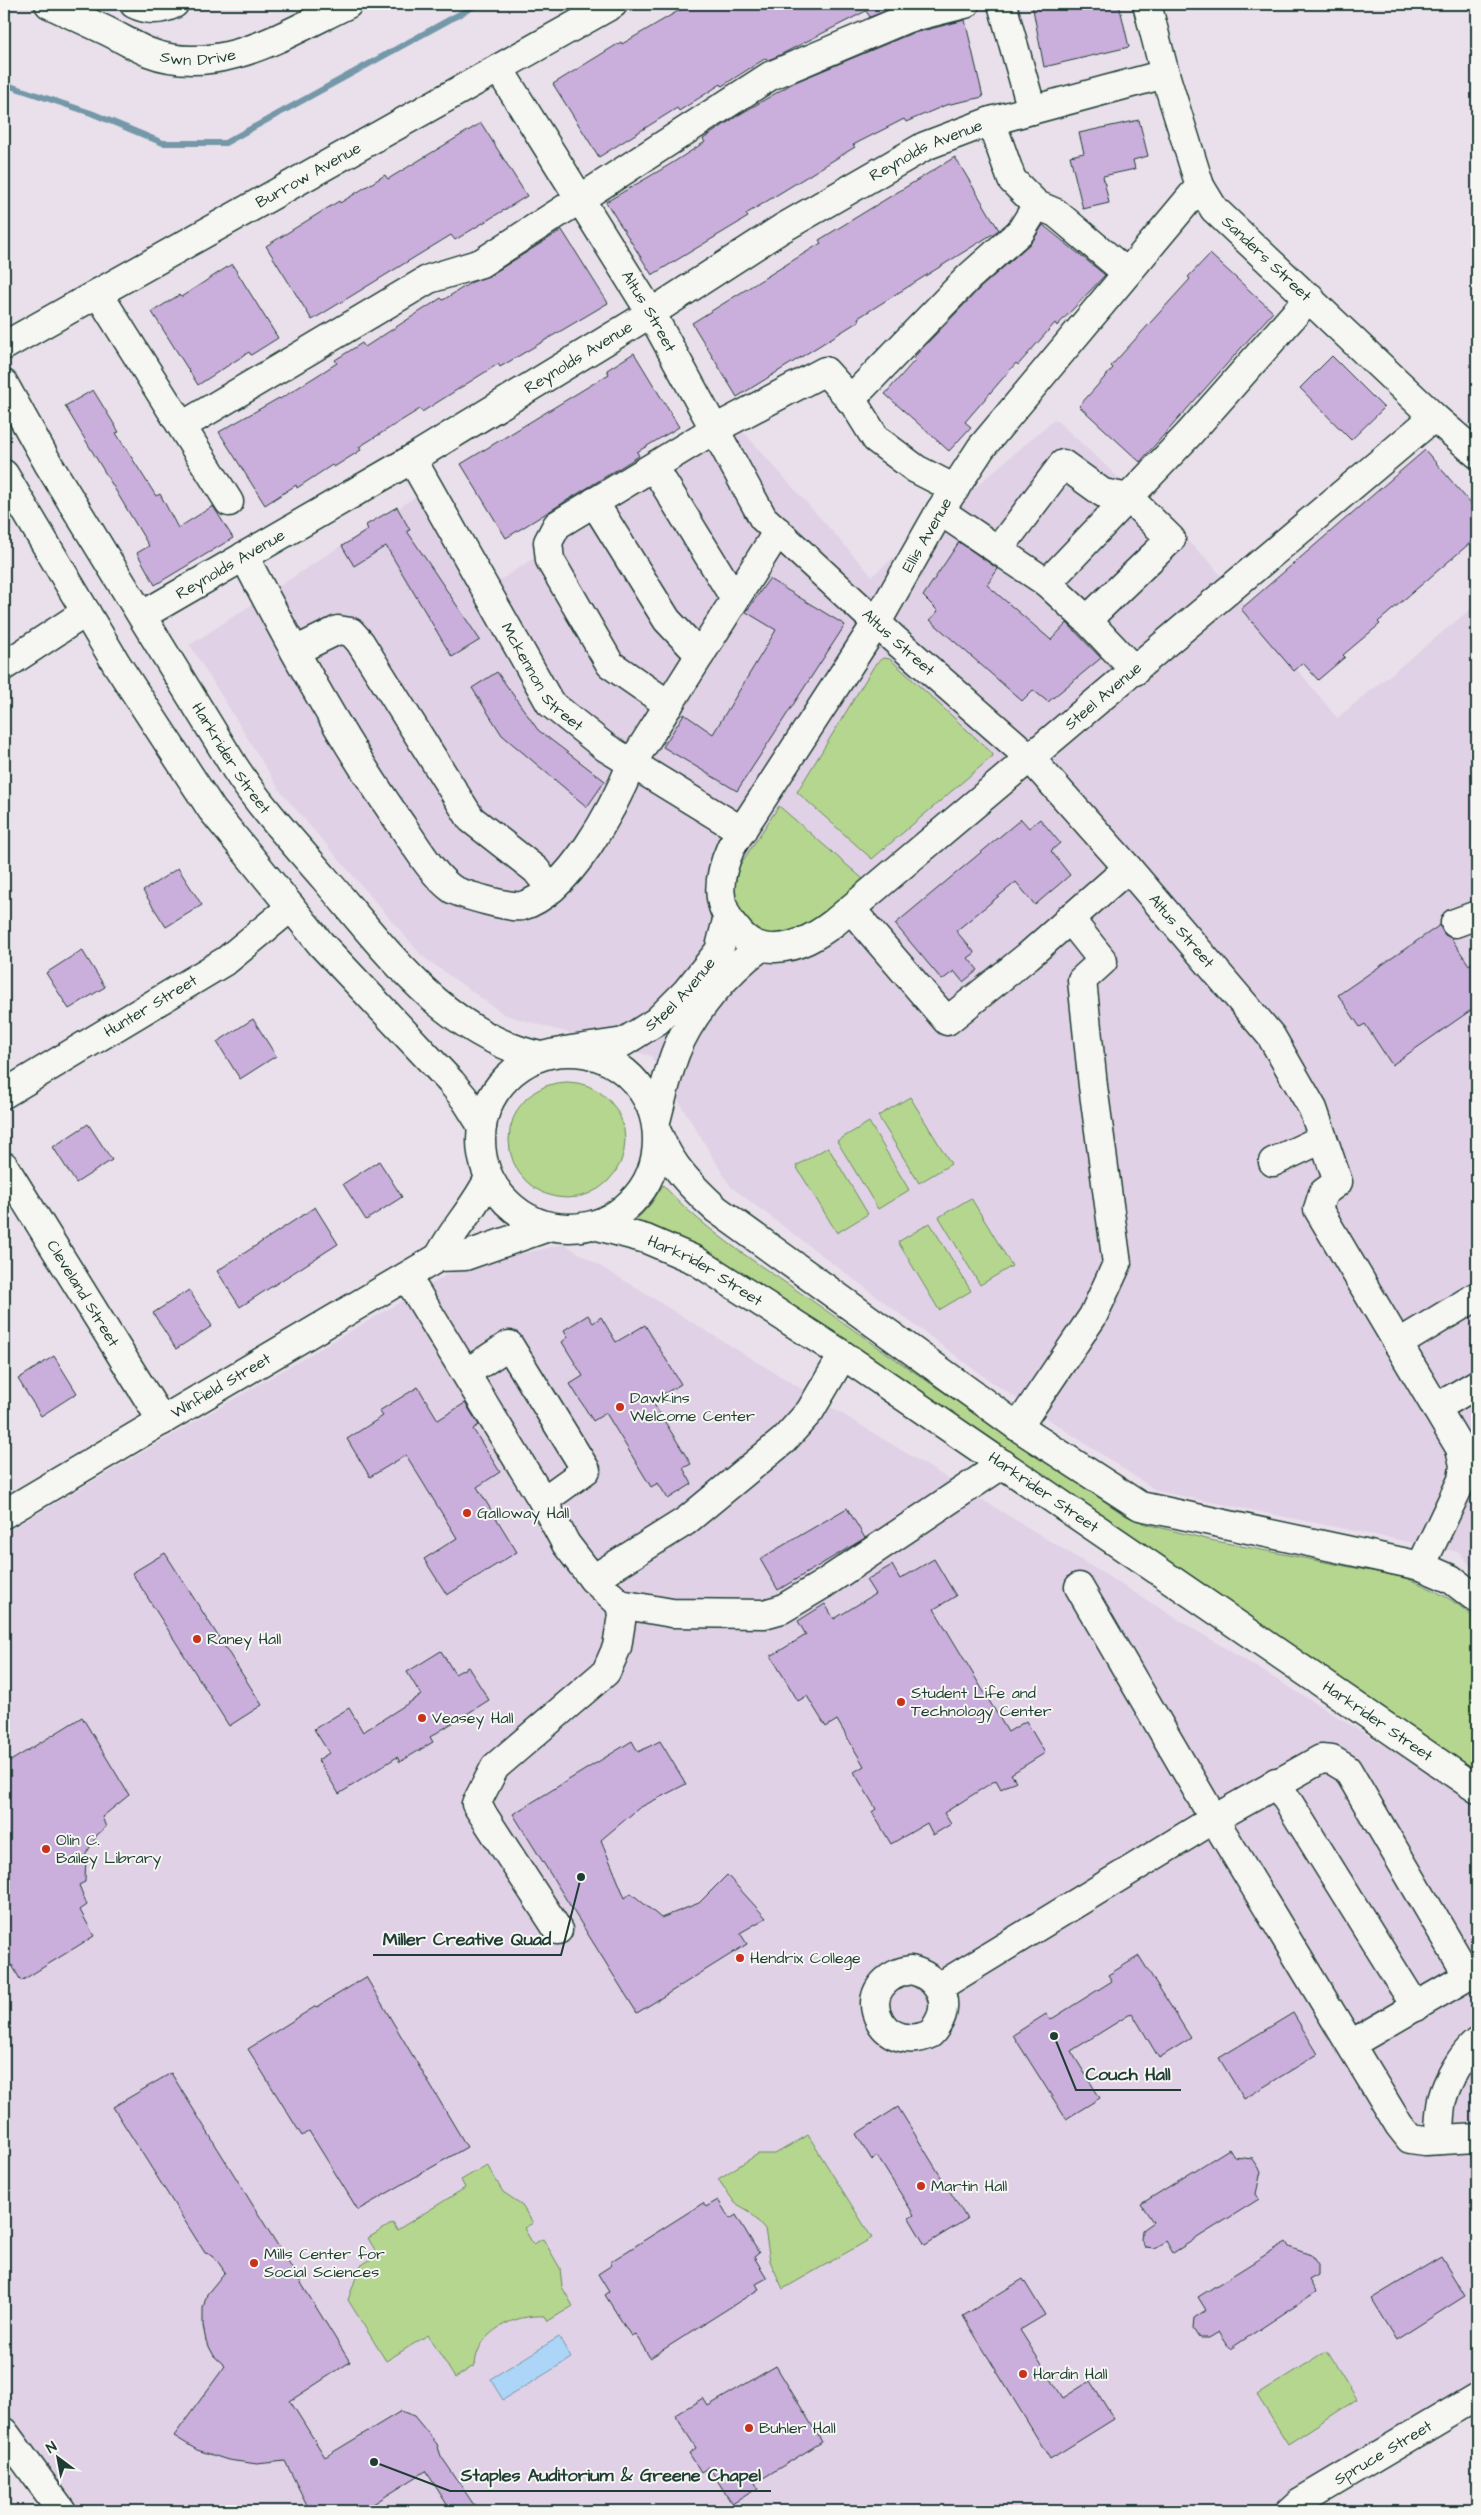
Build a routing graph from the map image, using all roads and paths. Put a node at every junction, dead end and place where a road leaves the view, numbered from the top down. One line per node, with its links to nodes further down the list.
1 (49, 4): 4 (street, Swn Drive)
2 (134, 4): 3 (street)
3 (174, 4)
4 (348, 4)
5 (613, 4): 9 (street, Burrow Avenue)
6 (964, 4): 14 (street)
7 (1002, 4): 11 (street)
8 (1147, 4): 10 (street, Sanders Street)
9 (499, 69): 14 (street, Altus Street); 17 (street, Burrow Avenue)
10 (1164, 74): 11 (street, Reynolds Avenue); 13 (street, Sanders Street)
11 (1032, 110): 12 (street, Reynolds Avenue)
12 (991, 121): 15 (street); 19 (street, Reynolds Avenue)
13 (1200, 186): 16 (street, Ellis Avenue); 18 (street, Sanders Street)
14 (580, 200): 19 (street, Altus Street); 24 (street)
15 (1037, 205): 16 (street); 22 (street)
16 (1127, 273): 30 (street, Ellis Avenue)
17 (98, 293): 20 (street, Burrow Avenue); 24 (street)
18 (1310, 297): 23 (street, Sanders Street); 31 (street)
19 (651, 313): 25 (street, Altus Street); 27 (street, Reynolds Avenue)
20 (4, 346)
21 (4, 384): 41 (street, Harkrider Street)
22 (850, 400): 25 (street); 30 (street)
23 (1434, 417): 26 (street, Sanders Street); 47 (street, Steel Avenue)
24 (182, 426): 32 (street)
25 (715, 429): 28 (street); 35 (street, Altus Street)
26 (1477, 454)
27 (412, 459): 37 (street, Reynolds Avenue); 50 (street, Mckennon Street)
28 (654, 467): 33 (street); 39 (street)
29 (4, 474): 40 (street)
30 (955, 489): 34 (street, Ellis Avenue)
31 (1129, 498): 36 (street); 38 (street); 42 (street)
32 (230, 502)
33 (594, 502): 45 (street); 48 (street)
34 (940, 511): 36 (street); 43 (street, Ellis Avenue)
35 (778, 531): 39 (street); 43 (street, Altus Street)
36 (999, 549): 38 (street)
37 (244, 556): 41 (street, Reynolds Avenue); 44 (street)
38 (1047, 582): 42 (street)
39 (734, 599): 45 (street)
40 (86, 612): 46 (street); 54 (street)
41 (143, 615): 59 (street, Harkrider Street)
42 (1087, 620): 47 (street)
43 (877, 622): 49 (street, Altus Street); 51 (street, Ellis Avenue)
44 (295, 651): 53 (street); 53 (street)
45 (700, 655): 48 (street)
46 (4, 666)
47 (1134, 672): 49 (street, Steel Avenue)
48 (668, 705): 50 (street)
49 (1030, 757): 52 (street, Altus Street); 55 (street, Steel Avenue)
50 (632, 763): 51 (street, Mckennon Street); 53 (street)
51 (742, 831): 57 (street, Ellis Avenue)
52 (1128, 868): 56 (street); 63 (street, Altus Street)
53 (551, 889)
54 (291, 907): 60 (street, Hunter Street); 61 (street)
55 (851, 908): 56 (street); 58 (street, Steel Avenue)
56 (1069, 918): 78 (street)
57 (728, 920): 58 (street); 59 (street, Steel Avenue)
58 (761, 947): 62 (street, Steel Avenue)
59 (552, 1054): 61 (street); 62 (street)
60 (4, 1094)
61 (482, 1126): 66 (street)
62 (657, 1128): 67 (street); 78 (street)
63 (1322, 1139): 64 (street); 72 (street, Altus Street)
64 (1273, 1162)
65 (4, 1166): 77 (street, Cleveland Street)
66 (488, 1178): 68 (street); 69 (street)
67 (594, 1225): 68 (street); 73 (street, Harkrider Street)
68 (548, 1227): 69 (street, Winfield Street)
69 (439, 1257): 70 (street, Winfield Street)
70 (407, 1277): 74 (street); 77 (street, Winfield Street)
71 (1477, 1296): 72 (street)
72 (1398, 1344): 76 (street)
73 (843, 1355): 79 (street, Harkrider Street); 83 (street)
74 (466, 1373): 80 (street); 80 (street)
75 (1477, 1384): 76 (street)
76 (1436, 1408): 82 (street)
77 (162, 1421): 81 (street, Winfield Street)
78 (1018, 1426): 82 (street)
79 (1004, 1464): 86 (street); 88 (street, Harkrider Street)
80 (543, 1500): 83 (street)
81 (4, 1514)
82 (1421, 1566): 85 (street)
83 (593, 1579): 86 (street)
84 (1079, 1587): 89 (street)
85 (1477, 1599)
86 (620, 1604): 90 (street)
87 (1276, 1782): 89 (street); 92 (street); 92 (street)
88 (1477, 1789)
89 (1214, 1819): 91 (street); 94 (street)
90 (558, 1930)
91 (939, 1987)
92 (1416, 2007): 94 (street)
93 (1477, 2042): 96 (street)
94 (1351, 2044): 96 (street)
95 (1477, 2138): 96 (street)
96 (1438, 2140)
97 (1477, 2397): 100 (street, Spruce Street)
98 (4, 2432): 99 (street)
99 (62, 2511)
100 (1290, 2511)

